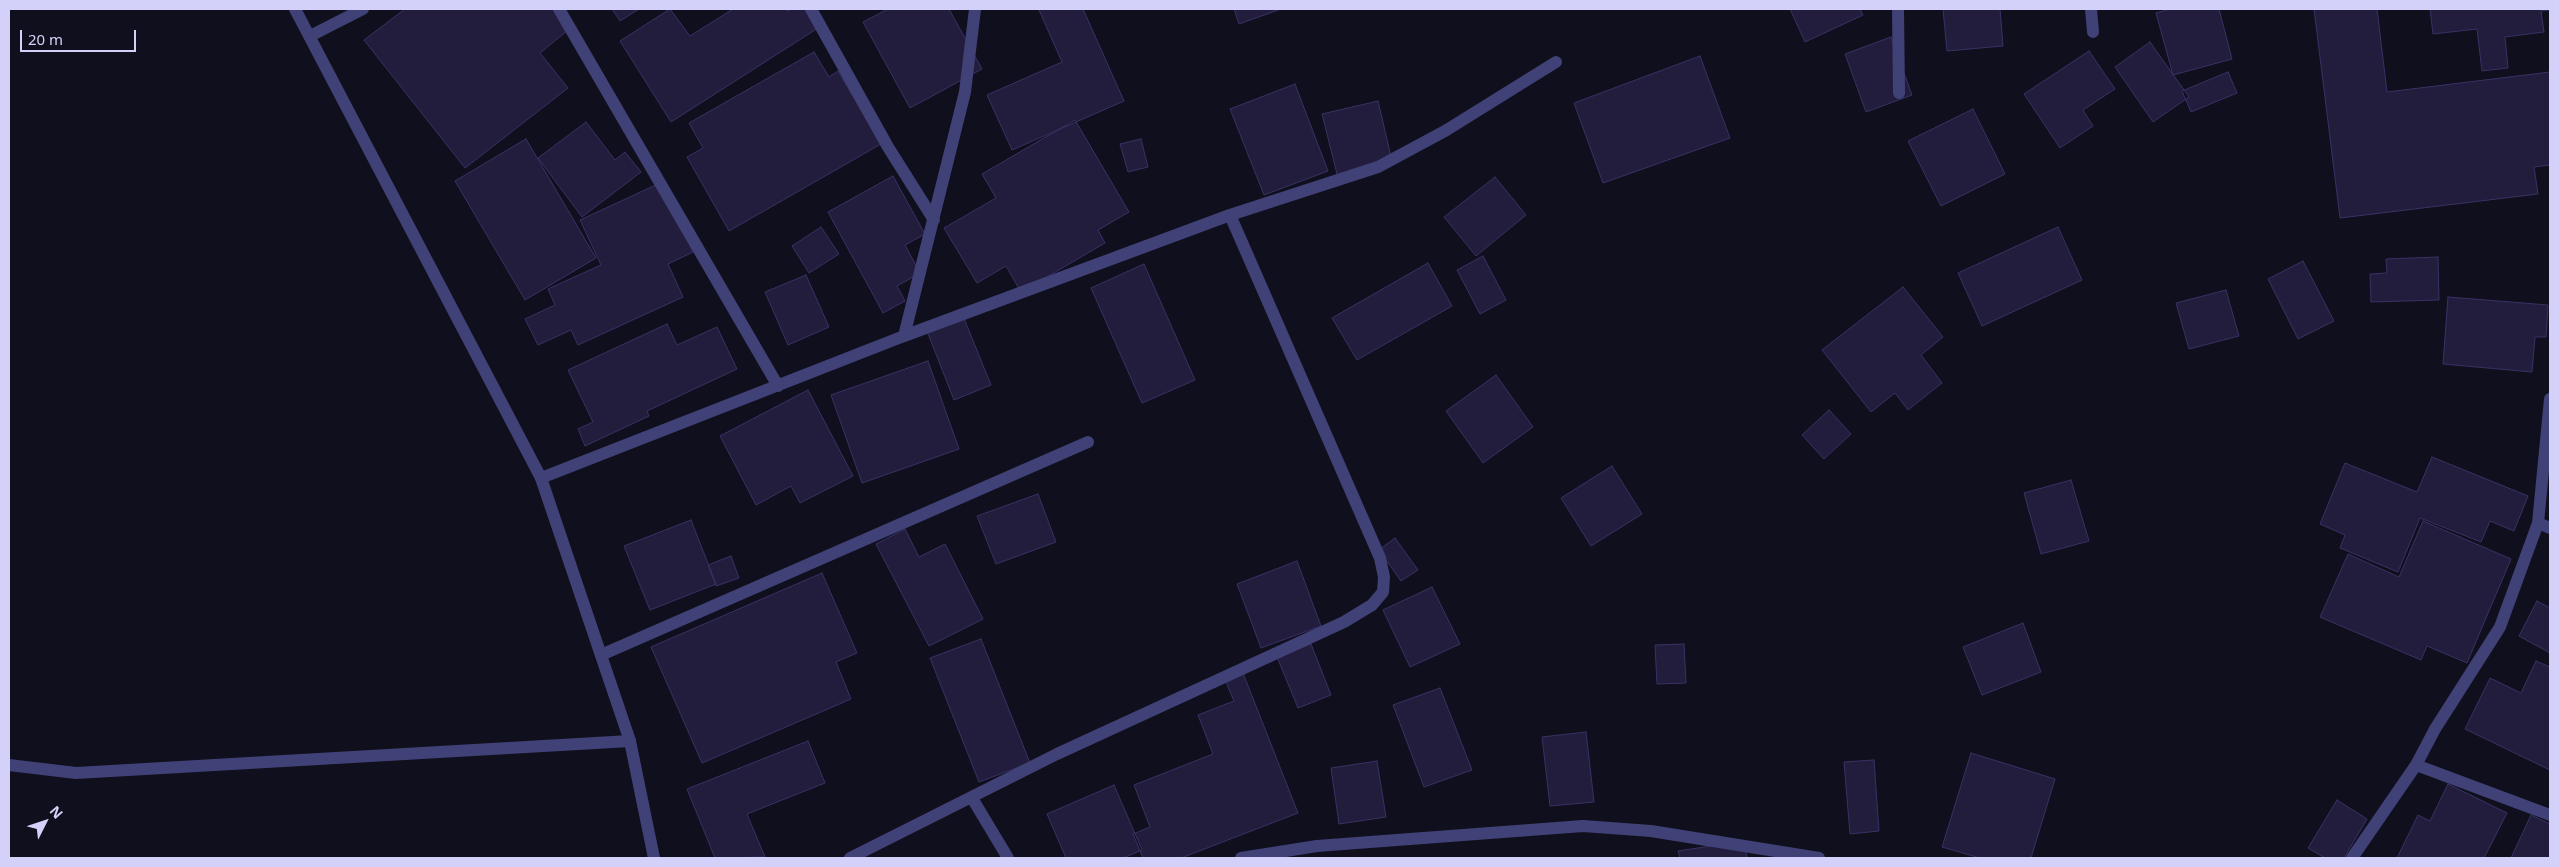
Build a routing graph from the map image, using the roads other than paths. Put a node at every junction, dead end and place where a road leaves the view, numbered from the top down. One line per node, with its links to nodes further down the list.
1 (294, 9): 9 (street)
2 (363, 9): 9 (street)
3 (560, 9): 15 (street)
4 (811, 9): 13 (street)
5 (975, 9): 13 (street)
6 (1898, 9): 11 (street)
7 (2091, 9): 8 (street)
8 (2093, 32)
9 (310, 36): 18 (street)
10 (1556, 62): 12 (street)
11 (1899, 93)
12 (1230, 215): 14 (street); 25 (street)
13 (934, 220): 14 (street)
14 (904, 336): 15 (street)
15 (778, 386): 18 (street)
16 (2550, 399): 19 (street)
17 (1088, 442): 21 (street)
18 (541, 478): 21 (street)
19 (2538, 523): 20 (street); 24 (street)
20 (2550, 528)
21 (601, 654): 22 (street)
22 (630, 741): 23 (street); 27 (street)
23 (9, 765)
24 (2416, 765): 26 (street); 32 (street)
25 (972, 798): 28 (street); 29 (street)
26 (2550, 815)
27 (654, 858)
28 (850, 858)
29 (1008, 858)
30 (1241, 858): 31 (street)
31 (1818, 858)
32 (2352, 858)

